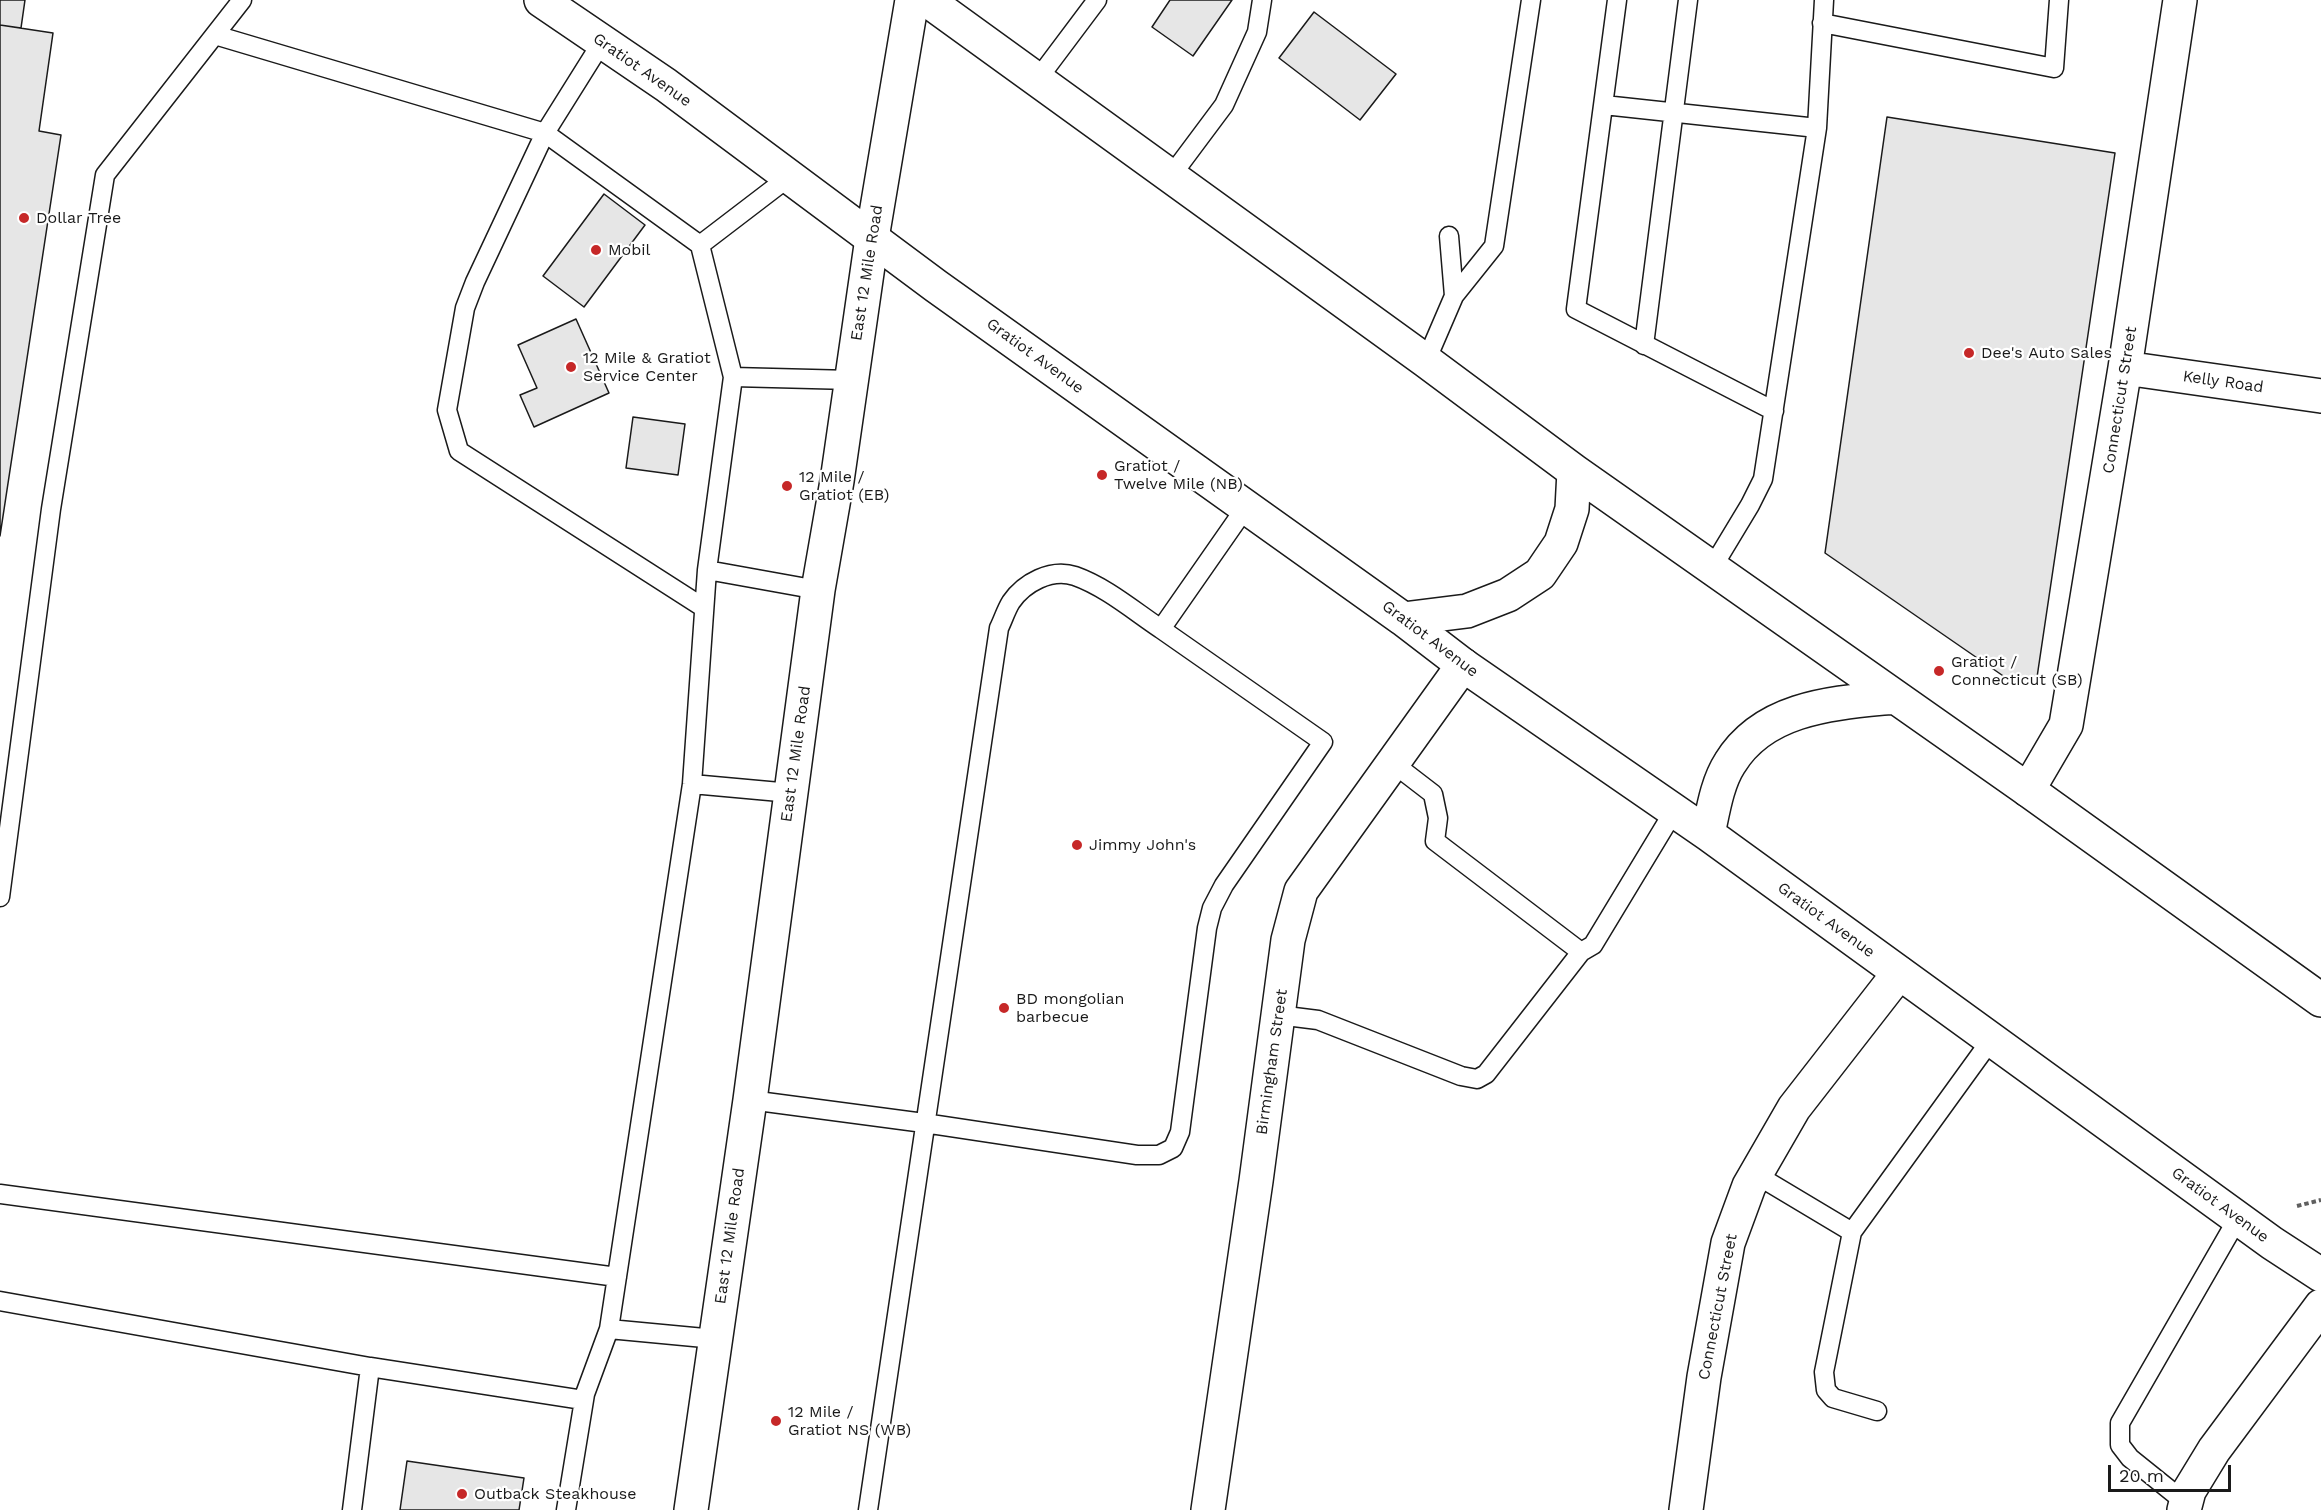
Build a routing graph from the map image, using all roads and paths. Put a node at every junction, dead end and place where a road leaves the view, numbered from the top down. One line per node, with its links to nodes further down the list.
1 (242, 0): 14 (lane)
2 (541, 0): 15 (main road, Gratiot Avenue)
3 (912, 0): 24 (main road, East 12 Mile Road)
4 (927, 0): 16 (main road)
5 (1097, 0): 16 (lane)
6 (1262, 0): 21 (lane)
7 (1530, 0): 26 (lane)
8 (1617, 0): 17 (lane)
9 (1688, 0): 18 (lane)
10 (1824, 0): 13 (lane)
11 (2059, 0): 13 (lane)
12 (2180, 0): 29 (main road, Connecticut Street)
13 (1822, 23): 19 (lane)
14 (215, 35): 20 (lane); 50 (lane)
15 (602, 42): 20 (lane); 22 (main road, Gratiot Avenue)
16 (1037, 80): 21 (main road)
17 (1604, 105): 18 (lane); 27 (lane)
18 (1674, 112): 19 (lane); 27 (lane)
19 (1817, 128): 33 (lane)
20 (545, 133): 25 (lane); 39 (lane)
21 (1170, 176): 28 (main road)
22 (789, 177): 24 (main road, Gratiot Avenue); 25 (lane)
23 (1449, 236): 26 (lane)
24 (872, 238): 31 (main road, East 12 Mile Road); 35 (main road, Gratiot Avenue)
25 (700, 244): 30 (lane)
26 (1454, 296): 28 (lane)
27 (1644, 345): 33 (lane)
28 (1426, 361): 34 (main road)
29 (2126, 368): 32 (main road, Kelly Road); 46 (main road, Connecticut Street)
30 (733, 377): 31 (lane); 37 (lane)
31 (851, 380): 38 (main road, East 12 Mile Road)
32 (2321, 396)
33 (1774, 411): 36 (lane)
34 (1574, 471): 36 (main road); 40 (main road)
35 (1246, 507): 40 (main road, Gratiot Avenue); 41 (lane)
36 (1712, 568): 43 (main road)
37 (707, 570): 38 (lane); 39 (lane)
38 (818, 590): 47 (main road, East 12 Mile Road)
39 (704, 608): 45 (lane)
40 (1403, 619): 42 (main road, Gratiot Avenue)
41 (1161, 629): 57 (lane); 57 (lane)
42 (1463, 665): 44 (main road, Birmingham Street); 48 (main road, Gratiot Avenue)
43 (1895, 697): 46 (main road); 49 (main road)
44 (1394, 764): 51 (lane); 54 (main road, Birmingham Street)
45 (692, 784): 47 (lane); 65 (lane)
46 (2028, 790): 53 (main road)
47 (791, 793): 56 (main road, East 12 Mile Road)
48 (1674, 811): 49 (main road, Gratiot Avenue); 51 (lane)
49 (1708, 834): 52 (main road, Gratiot Avenue)
50 (0, 897)
51 (1581, 952): 54 (lane)
52 (1899, 973): 55 (main road, Gratiot Avenue); 58 (main road, Connecticut Street)
53 (2321, 1000)
54 (1278, 1015): 78 (main road, Birmingham Street)
55 (1991, 1040): 62 (main road, Gratiot Avenue); 63 (lane)
56 (750, 1100): 57 (lane); 69 (main road, East 12 Mile Road)
57 (924, 1123): 77 (lane)
58 (1755, 1174): 63 (lane); 79 (main road, Connecticut Street)
59 (0, 1194): 65 (lane)
60 (2321, 1200): 61 (path)
61 (2297, 1206)
62 (2238, 1218): 64 (main road, Gratiot Avenue); 73 (lane)
63 (1852, 1232): 72 (lane)
64 (2321, 1275)
65 (617, 1277): 68 (lane)
66 (0, 1301): 70 (lane)
67 (2321, 1306): 73 (main road)
68 (609, 1329): 69 (lane); 71 (lane)
69 (715, 1339): 76 (main road, East 12 Mile Road)
70 (370, 1367): 71 (lane); 74 (lane)
71 (584, 1400): 75 (lane)
72 (1877, 1411)
73 (2185, 1507)
74 (352, 1510)
75 (566, 1510)
76 (691, 1510)
77 (868, 1510)
78 (1208, 1510)
79 (1686, 1510)

